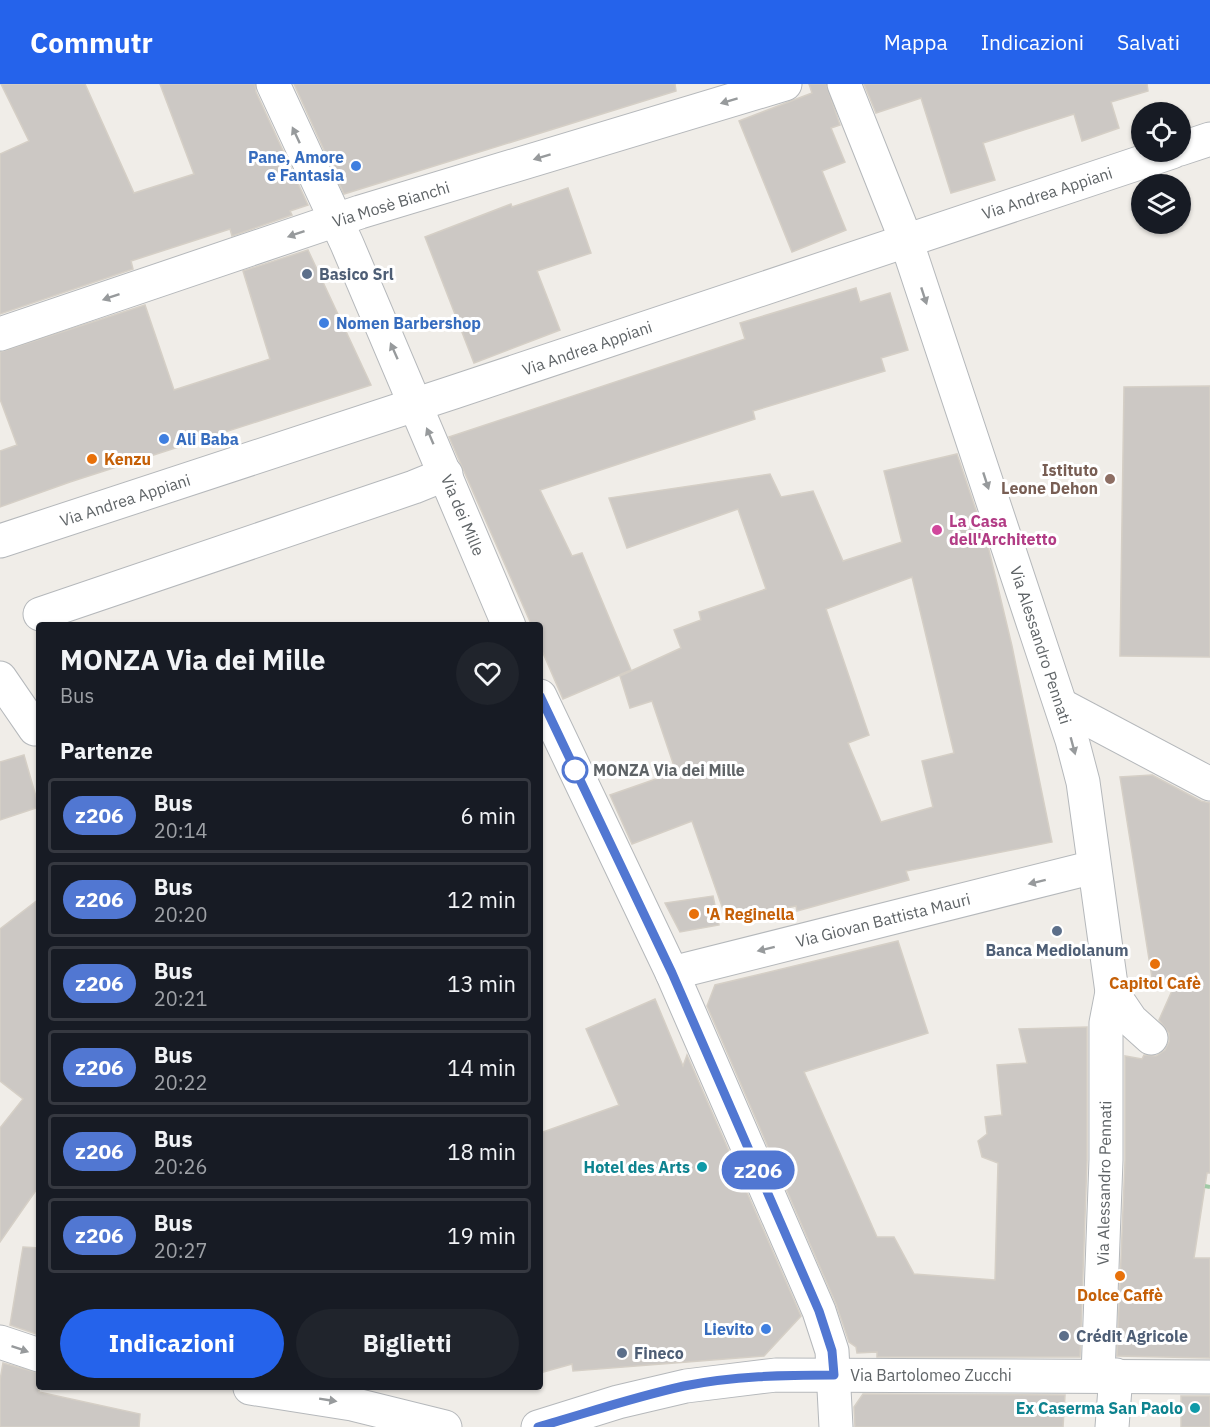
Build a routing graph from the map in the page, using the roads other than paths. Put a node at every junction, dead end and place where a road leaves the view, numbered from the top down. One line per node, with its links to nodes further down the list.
1 (273, 84): 7 (street, Via dei Mille, one-way to 1)
2 (785, 84): 7 (street, Via Mosè Bianchi, one-way to 7)
3 (844, 84): 8 (street, Via Alessandro Pennati)
4 (1210, 139): 5 (street)
5 (1191, 145)
6 (1142, 162): 8 (street, Via Andrea Appiani)
7 (336, 221): 9 (street, Via Mosè Bianchi, one-way to 9); 10 (street, Via dei Mille, one-way to 7)
8 (906, 240): 10 (street, Via Andrea Appiani); 17 (street, Via Alessandro Pennati, one-way to 17)
9 (0, 334)
10 (417, 404): 11 (street, Via dei Mille, one-way to 10); 12 (street, Via Andrea Appiani)
11 (446, 474): 13 (street); 14 (street, Via dei Mille)
12 (0, 541)
13 (40, 614)
14 (507, 622)
15 (0, 678): 18 (street)
16 (543, 702): 21 (street)
17 (1061, 705): 19 (street); 20 (street, Via Alessandro Pennati, one-way to 20)
18 (35, 729)
19 (1210, 784)
20 (1094, 867): 21 (street, Via Giovan Battista Mauri, one-way to 21); 22 (street, Via Alessandro Pennati)
21 (672, 973): 26 (street)
22 (1112, 992): 23 (street, Via Alessandro Pennati); 27 (street, Via Alessandro Pennati)
23 (1151, 1038)
24 (0, 1342): 25 (street, one-way to 25)
25 (36, 1354)
26 (834, 1375): 27 (street, Via Bartolomeo Zucchi); 31 (street, Via Bartolomeo Zucchi); 32 (street)
27 (1107, 1376): 28 (street, Via Bartolomeo Zucchi); 33 (street, Via Alessandro Pennati)
28 (1210, 1377)
29 (263, 1390): 30 (street, one-way to 30)
30 (445, 1427)
31 (538, 1427)
32 (836, 1427)
33 (1112, 1427)

